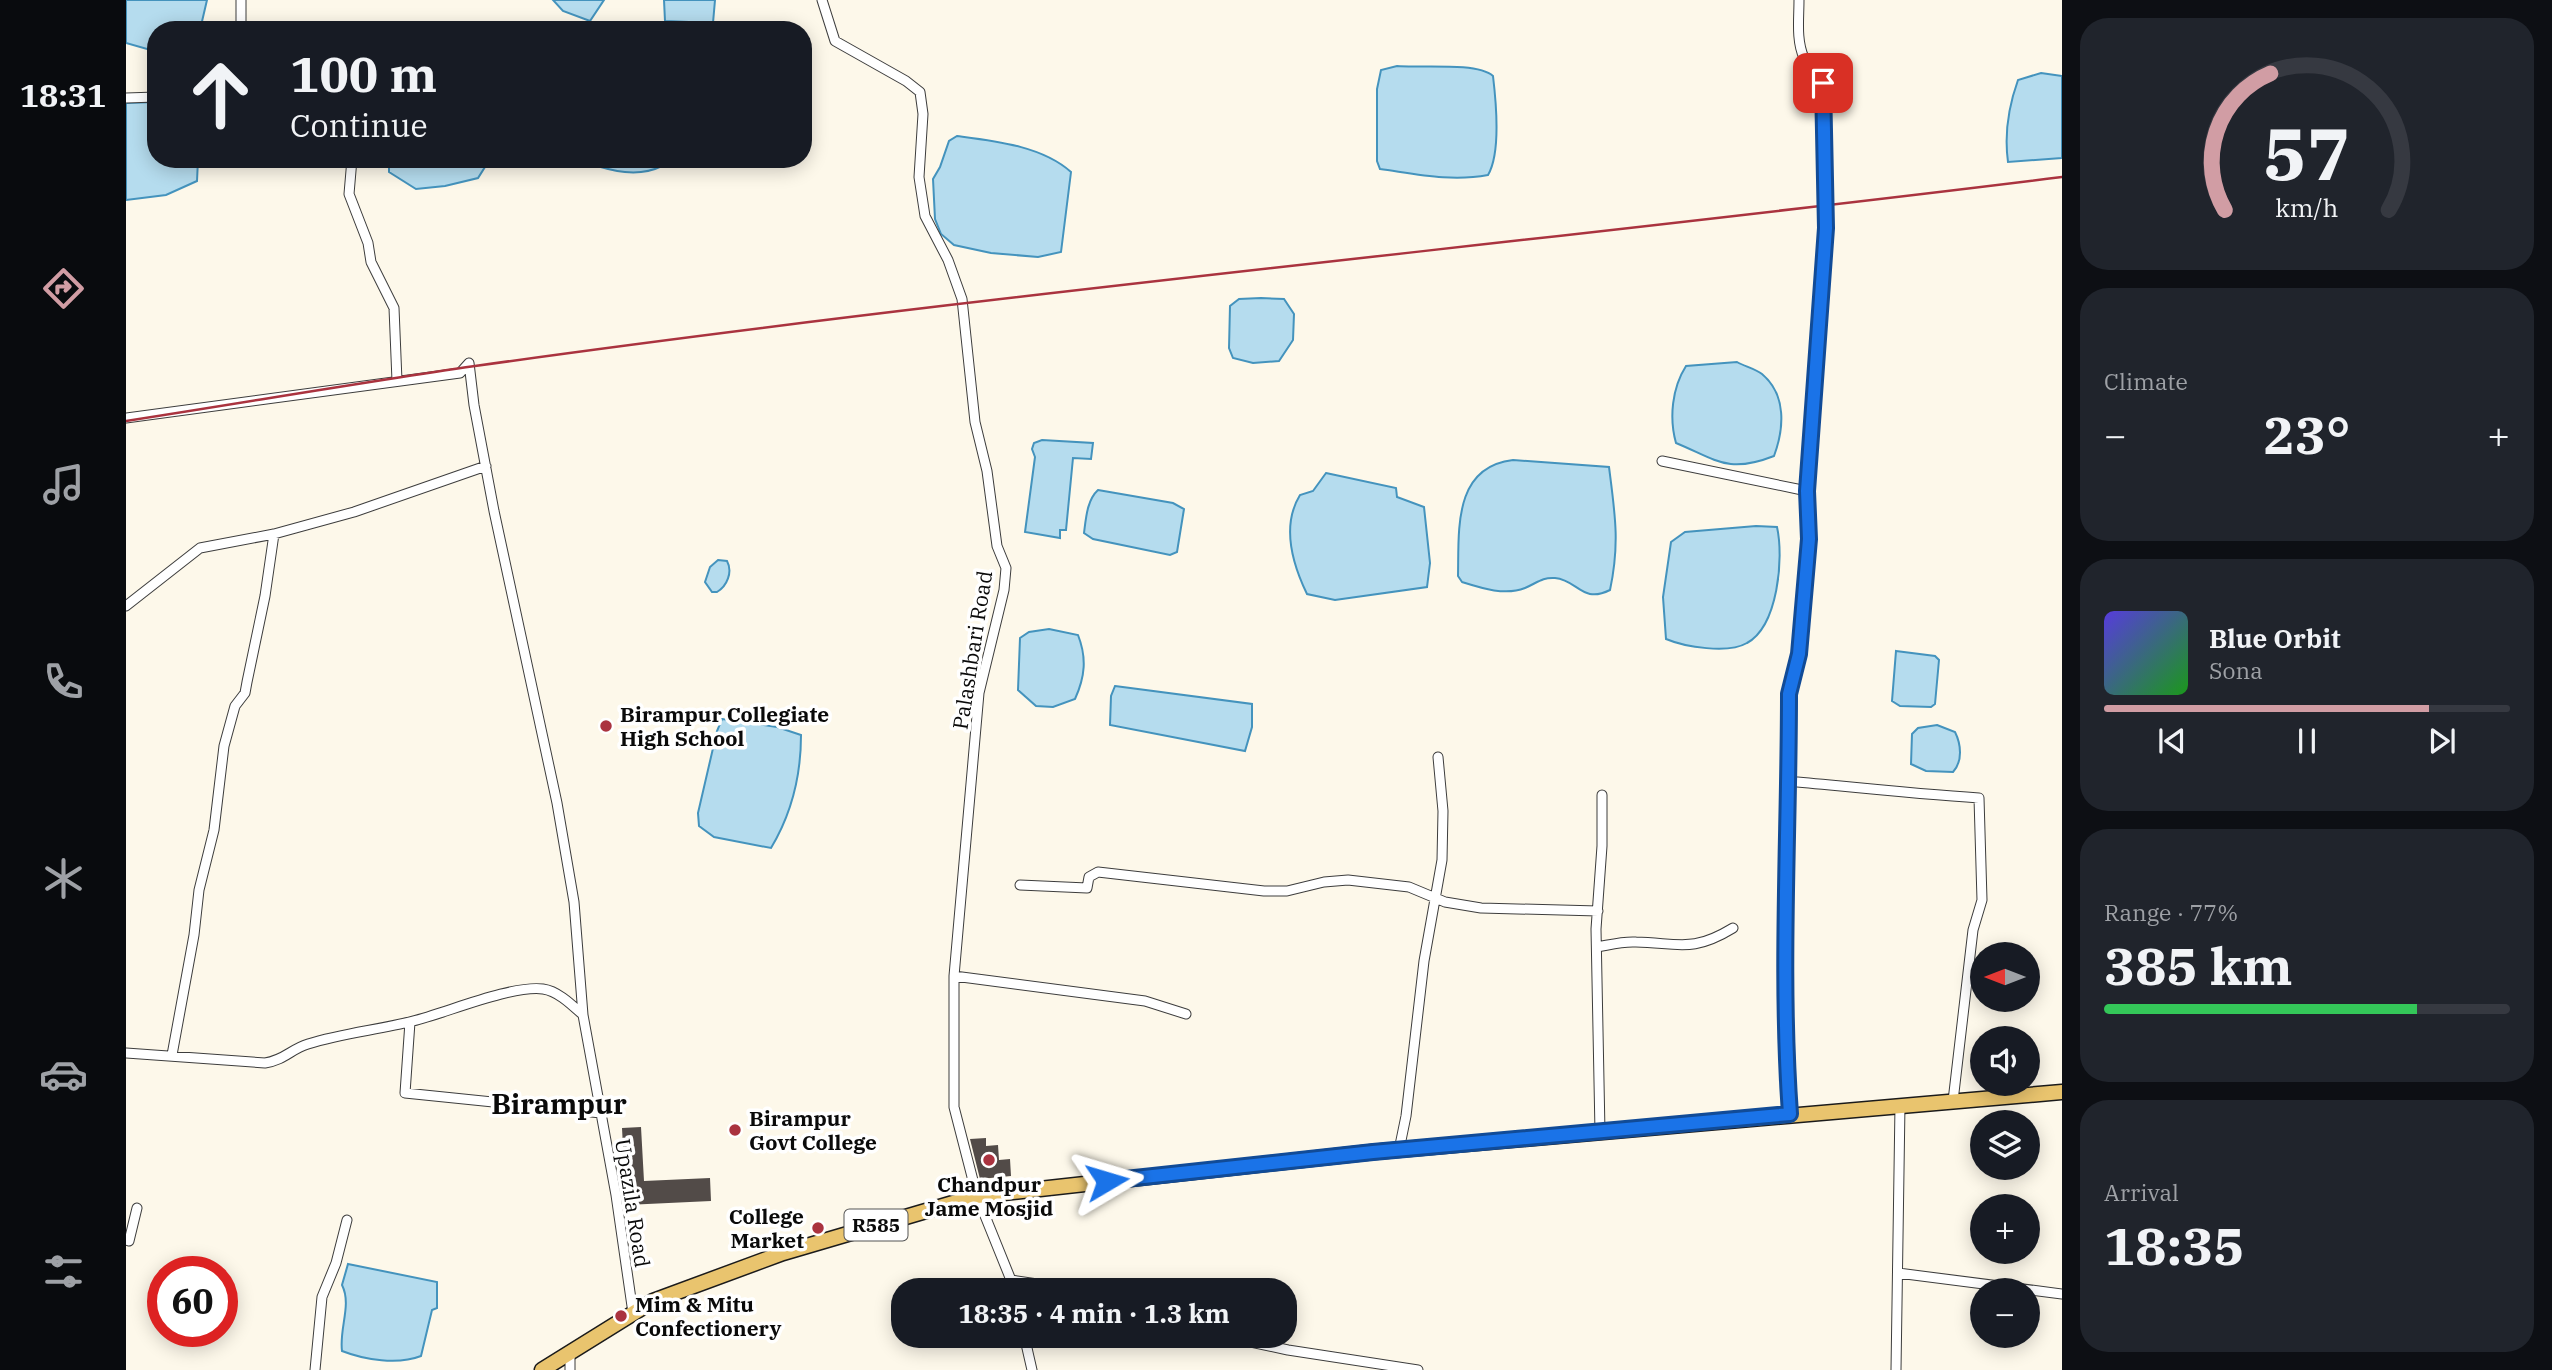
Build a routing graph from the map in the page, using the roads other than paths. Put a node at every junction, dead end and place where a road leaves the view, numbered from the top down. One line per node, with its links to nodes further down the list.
1 (242, 0): 4 (street)
2 (822, 0): 23 (street, Palashbari Road)
3 (1799, 0): 12 (street)
4 (241, 21)
5 (147, 97): 6 (street)
6 (126, 98)
7 (351, 168): 8 (street)
8 (397, 381): 9 (street); 11 (street, Upazila Road)
9 (126, 418)
10 (1662, 461): 12 (street)
11 (486, 466): 13 (street); 25 (street, Upazila Road)
12 (1807, 491): 16 (street)
13 (274, 534): 14 (street); 28 (street)
14 (126, 606)
15 (1438, 757): 19 (street)
16 (1788, 781): 30 (street); 33 (street)
17 (1602, 795): 20 (street)
18 (1020, 885): 19 (street)
19 (1434, 895): 20 (street); 35 (street)
20 (1598, 911): 22 (street)
21 (1733, 928): 22 (street)
22 (1597, 947): 34 (street)
23 (954, 976): 24 (street); 36 (street, Palashbari Road)
24 (1186, 1014)
25 (583, 1015): 26 (street); 32 (street, Upazila Road)
26 (410, 1022): 28 (street); 32 (street)
27 (126, 1053): 28 (street)
28 (172, 1055)
29 (2062, 1092): 30 (main road, R585)
30 (1954, 1101): 31 (main road, R585)
31 (1900, 1105): 33 (main road, R585); 40 (street)
32 (601, 1113): 43 (street, Upazila Road)
33 (1790, 1114): 34 (main road, R585)
34 (1600, 1132): 35 (main road, R585)
35 (1399, 1150): 36 (main road, R585)
36 (977, 1196): 41 (street, Palashbari Road); 43 (main road, R585)
37 (137, 1208): 39 (street)
38 (347, 1220): 47 (street)
39 (126, 1240)
40 (1898, 1273): 42 (street); 52 (street)
41 (1010, 1278)
42 (2062, 1294)
43 (633, 1313): 46 (main road, R585)
44 (1027, 1348): 50 (street)
45 (1279, 1348): 51 (street)
46 (570, 1353): 48 (main road, R585); 49 (street)
47 (315, 1370)
48 (542, 1370)
49 (570, 1370)
50 (1032, 1370)
51 (1418, 1370)
52 (1896, 1370)

